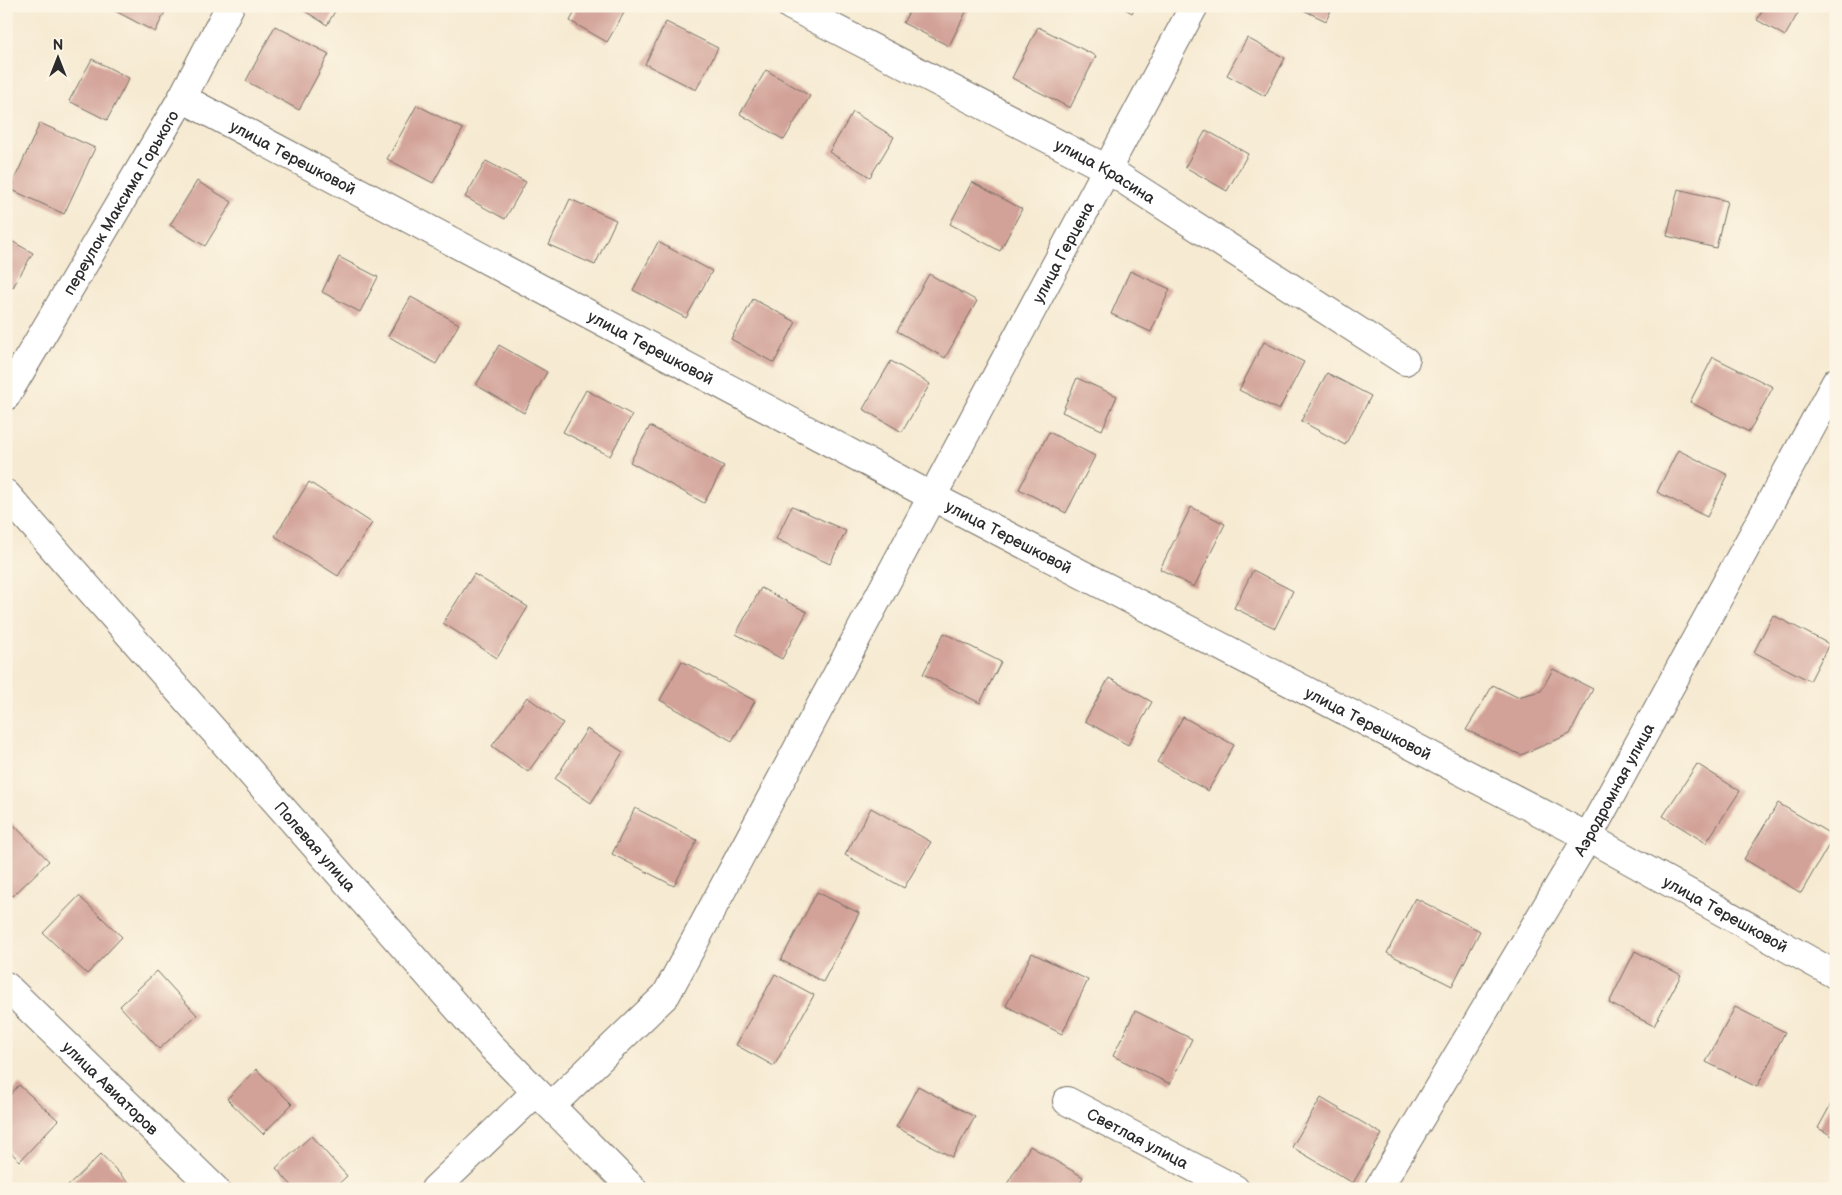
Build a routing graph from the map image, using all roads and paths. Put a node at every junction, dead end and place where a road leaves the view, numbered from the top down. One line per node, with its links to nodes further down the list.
1 (230, 6): 4 (street, переулок Максима Горького)
2 (791, 6): 5 (street, улица Красина)
3 (1194, 6): 5 (street, улица Герцена)
4 (182, 98): 8 (street, переулок Максима Горького); 10 (street, улица Терешковой)
5 (1107, 169): 6 (street, улица Красина); 10 (street, улица Герцена)
6 (1405, 361)
7 (1836, 382): 11 (street, Аэродромная улица)
8 (6, 396)
9 (6, 494): 14 (street, Полевая улица)
10 (933, 496): 11 (street, улица Терешковой); 14 (street, улица Герцена)
11 (1588, 837): 12 (street, улица Терешковой); 20 (street, Аэродромная улица)
12 (1836, 975)
13 (6, 986): 16 (street, улица Авиаторов)
14 (543, 1099): 17 (street, улица Герцена); 18 (street, Полевая улица)
15 (1067, 1101): 19 (street, Светлая улица)
16 (214, 1189)
17 (435, 1189)
18 (633, 1189)
19 (1235, 1189)
20 (1378, 1189)

